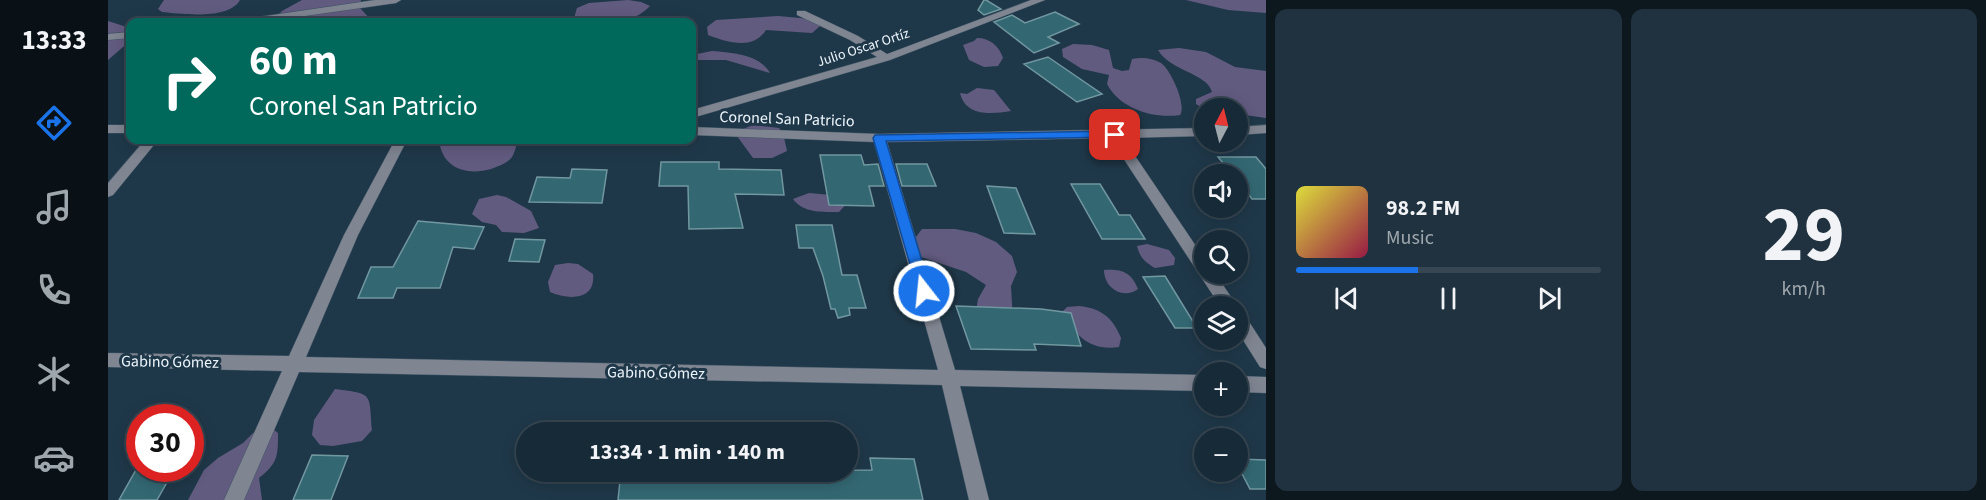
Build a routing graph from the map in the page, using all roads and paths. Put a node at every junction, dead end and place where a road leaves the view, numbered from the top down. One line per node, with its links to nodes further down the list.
1 (396, 0): 5 (street)
2 (1040, 0): 3 (street, Julio Oscar Ortíz)
3 (1009, 5): 8 (street, Julio Oscar Ortíz)
4 (801, 13): 8 (street)
5 (273, 18)
6 (126, 35): 7 (street)
7 (108, 37)
8 (886, 58): 9 (street, Julio Oscar Ortíz)
9 (696, 113)
10 (696, 124): 16 (street)
11 (108, 129): 12 (street)
12 (126, 129)
13 (1266, 129): 14 (street)
14 (1248, 130)
15 (696, 131): 16 (street, Coronel San Patricio)
16 (706, 131): 19 (street, Coronel San Patricio)
17 (1194, 132): 18 (street, Coronel San Patricio)
18 (1115, 135): 19 (street, Coronel San Patricio); 23 (street)
19 (879, 138): 28 (street)
20 (149, 144): 22 (street)
21 (399, 144): 27 (street)
22 (108, 192)
23 (1194, 253)
24 (1248, 334): 26 (street)
25 (108, 360): 27 (street, Gabino Gómez)
26 (1266, 362)
27 (294, 363): 28 (street, Gabino Gómez); 32 (street)
28 (949, 378): 29 (street, Gabino Gómez); 33 (street)
29 (1194, 383)
30 (1248, 384): 31 (street)
31 (1266, 385)
32 (234, 500)
33 (979, 500)

